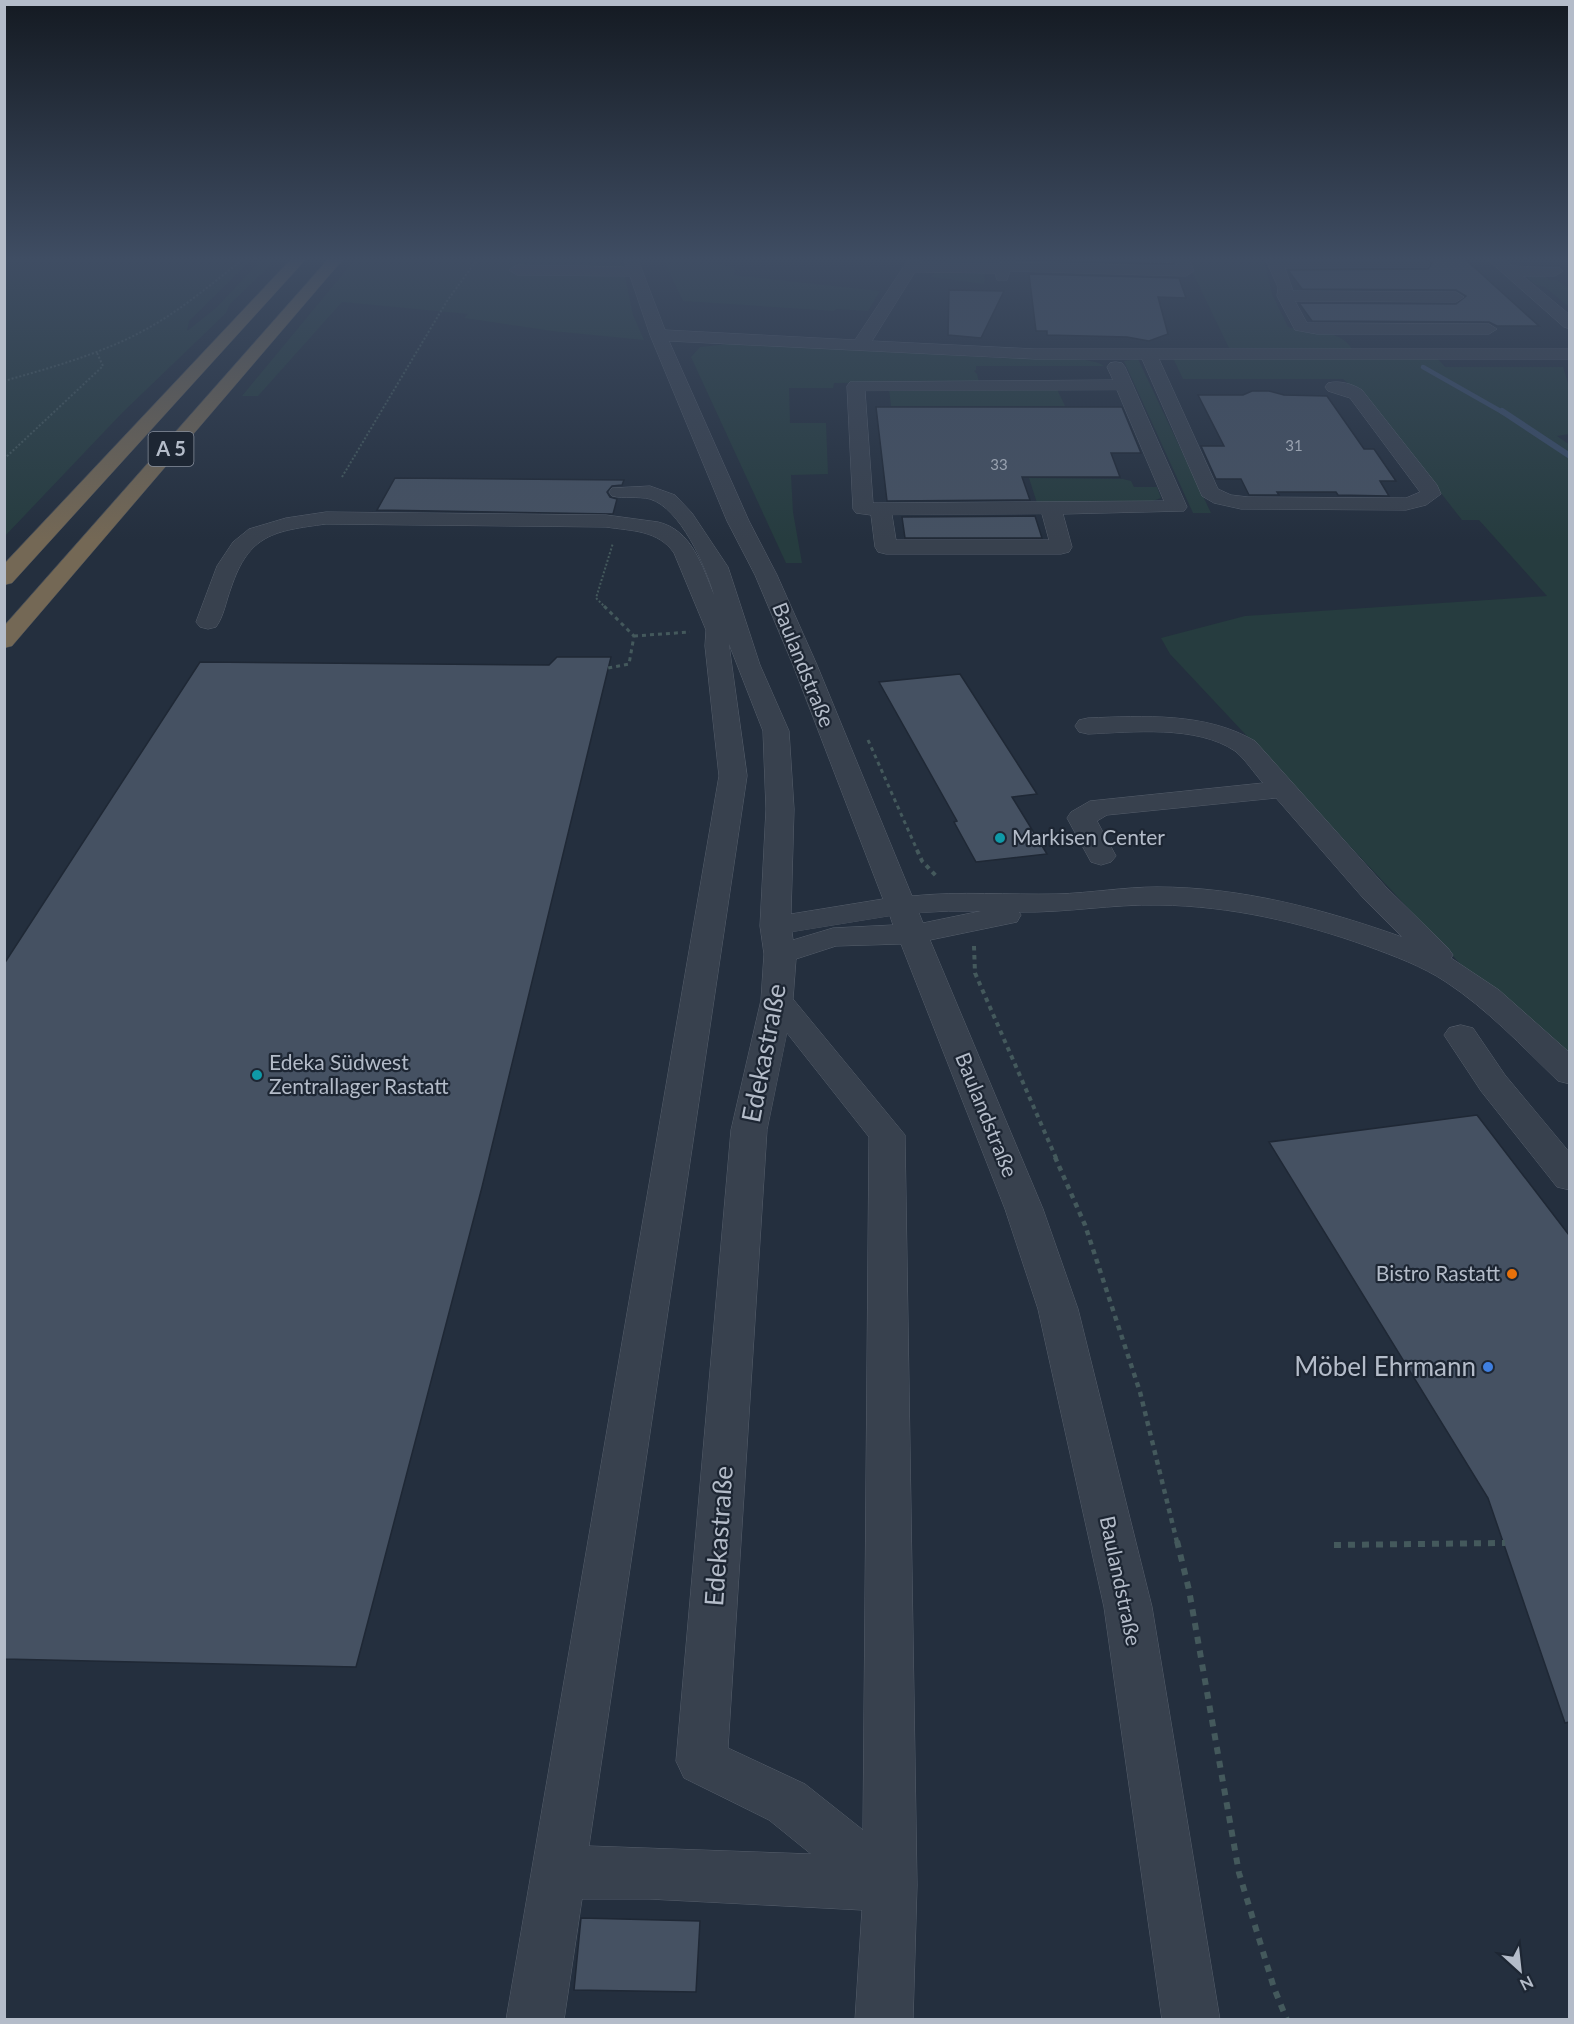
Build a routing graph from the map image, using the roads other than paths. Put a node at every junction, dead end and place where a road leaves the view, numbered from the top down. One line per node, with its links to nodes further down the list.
1 (214, 351): 17 (highway, A 5)
2 (256, 351): 19 (highway, A 5)
3 (665, 351): 23 (street, Baulandstraße)
4 (976, 351): 9 (street)
5 (1213, 351): 10 (street)
6 (1245, 351): 7 (street)
7 (1425, 351)
8 (1543, 351): 11 (street)
9 (1113, 352): 10 (street); 12 (street)
10 (1148, 354): 13 (street)
11 (1569, 354)
12 (1124, 385): 15 (street); 16 (street)
13 (1334, 387)
14 (620, 507): 18 (street); 24 (street, Edekastraße); 30 (street)
15 (1051, 507): 16 (street); 16 (street)
16 (881, 508)
17 (4, 578)
18 (208, 622)
19 (4, 641)
20 (1088, 726): 21 (street)
21 (1283, 789): 22 (street); 25 (street)
22 (1101, 856)
23 (908, 920): 24 (street, Edekastraße); 25 (street, Edekastraße); 34 (street, Baulandstraße)
24 (777, 940): 26 (street, Edekastraße)
25 (1455, 974): 28 (street)
26 (777, 1000): 31 (street); 31 (street, Edekastraße)
27 (1461, 1035): 29 (street)
28 (1569, 1073)
29 (1569, 1178)
30 (559, 1872): 31 (street); 32 (street)
31 (890, 1885): 33 (street)
32 (535, 2019)
33 (884, 2019)
34 (1191, 2019)

